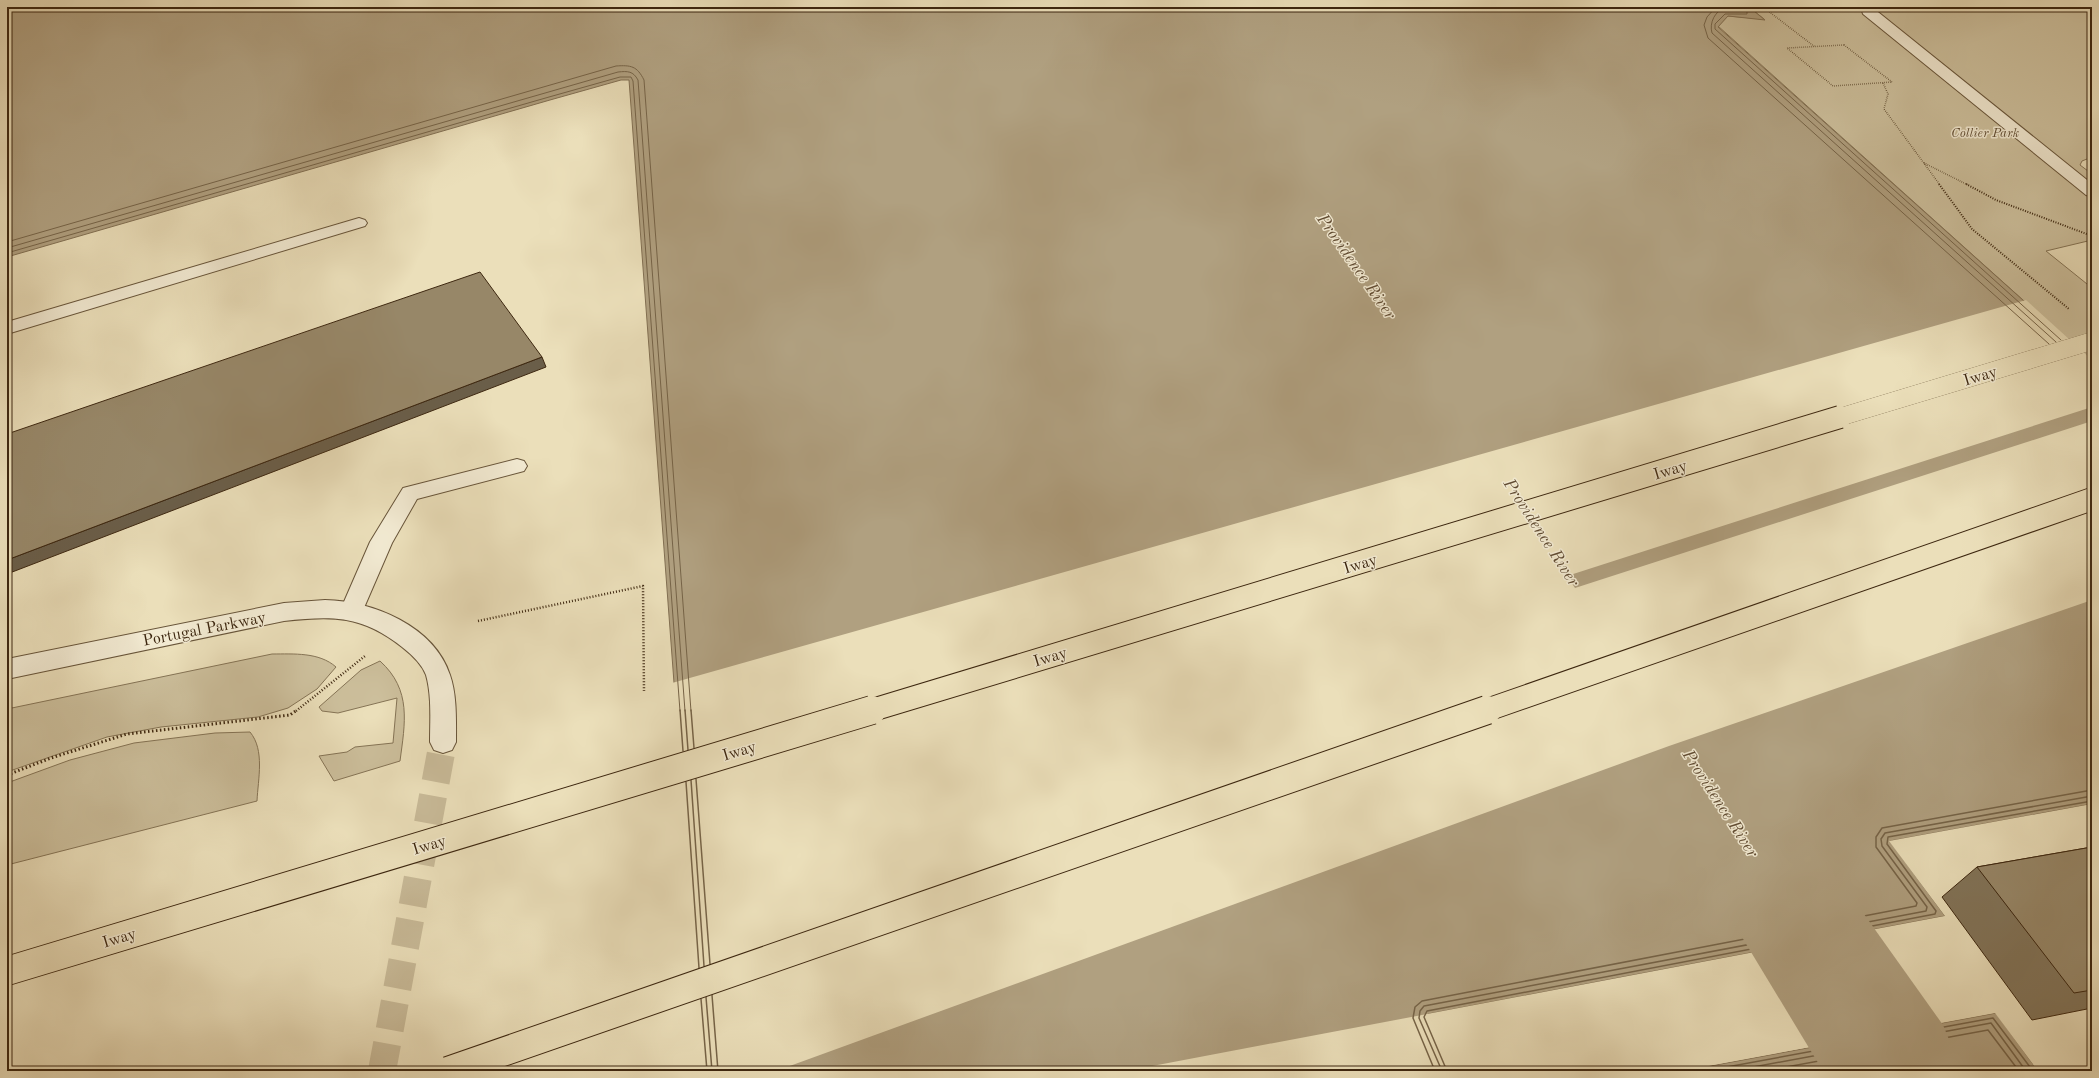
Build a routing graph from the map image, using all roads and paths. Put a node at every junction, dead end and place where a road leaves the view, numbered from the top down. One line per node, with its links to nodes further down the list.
1 (1763, 7): 3 (path)
2 (1868, 11): 6 (street)
3 (1815, 47): 4 (path); 4 (path)
4 (1883, 83): 5 (path)
5 (1922, 162): 8 (path); 9 (path)
6 (2092, 192)
7 (359, 223): 10 (street)
8 (2092, 236)
9 (2069, 310)
10 (7, 328)
11 (2092, 341): 21 (highway, Iway, bridge)
12 (517, 466): 14 (street)
13 (2092, 499): 22 (highway, bridge)
14 (352, 611): 17 (street, Portugal Parkway); 19 (street, Portugal Parkway)
15 (478, 621): 18 (path)
16 (365, 656): 20 (path)
17 (7, 669)
18 (644, 690)
19 (443, 742)
20 (7, 775)
21 (7, 971)
22 (448, 1071)

